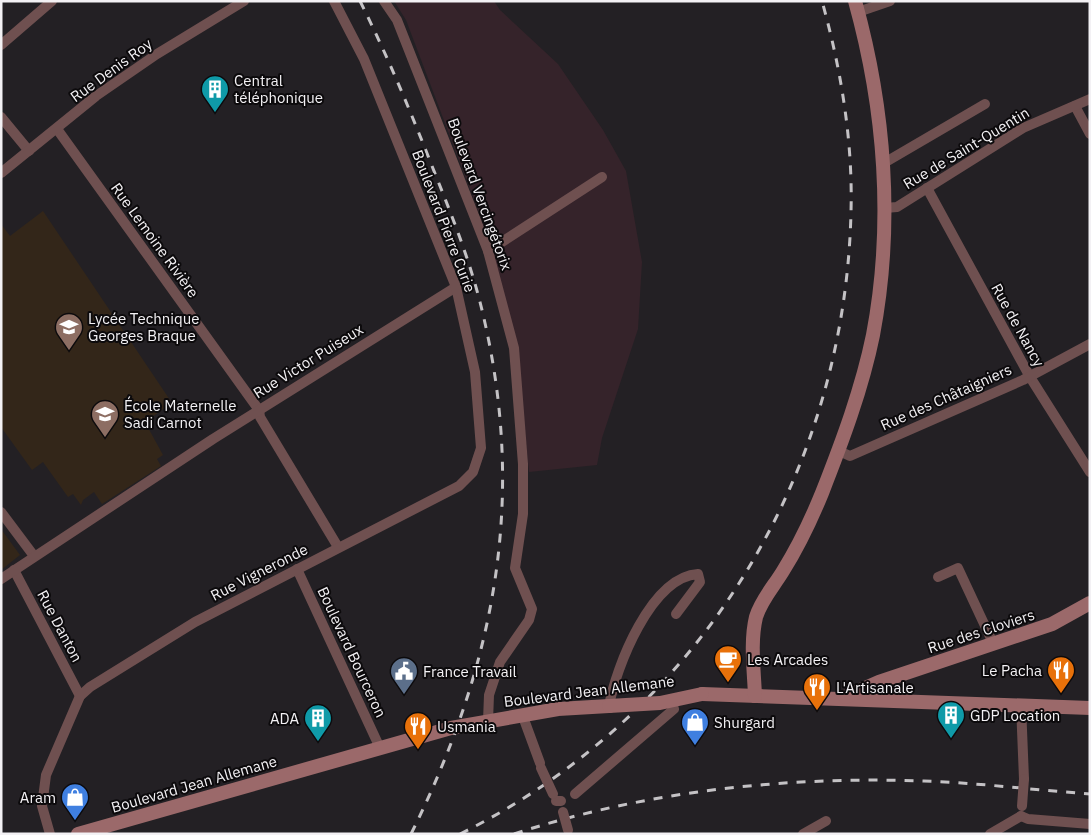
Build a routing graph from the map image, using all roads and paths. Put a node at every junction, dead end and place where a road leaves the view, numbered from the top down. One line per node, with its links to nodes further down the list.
1 (52, 1): 7 (street)
2 (244, 1): 12 (street, Rue Denis Roy)
3 (334, 1): 21 (street, Boulevard Pierre Curie)
4 (384, 1): 20 (street, Boulevard Vercingétorix)
5 (890, 1): 6 (street)
6 (856, 7): 15 (main road)
7 (1, 45)
8 (1090, 99): 10 (street, Rue de Saint-Quentin)
9 (984, 104): 15 (street)
10 (1075, 106): 13 (street); 18 (street, Rue de Saint-Quentin)
11 (1, 117): 14 (street)
12 (57, 129): 14 (street, Rue Denis Roy); 24 (street, Rue Lemoine Rivière)
13 (1090, 134)
14 (29, 151): 16 (street, Rue Denis Roy)
15 (884, 163): 19 (main road)
16 (1, 173)
17 (602, 177): 20 (street)
18 (927, 188): 19 (street, Rue de Saint-Quentin); 23 (street, Rue de Nancy)
19 (885, 208): 25 (main road)
20 (488, 251): 48 (street, Boulevard Vercingétorix)
21 (456, 287): 24 (street, Rue Victor Puiseux); 27 (street, Boulevard Pierre Curie)
22 (1090, 344): 23 (street, Rue des Châtaigniers)
23 (1030, 377): 25 (street, Rue des Châtaigniers); 26 (street, Rue de Nancy)
24 (259, 410): 29 (street, Rue Lemoine Rivière); 30 (street, Rue Victor Puiseux)
25 (839, 451): 40 (main road)
26 (1090, 472)
27 (459, 486): 29 (street, Rue Vigneronde)
28 (1, 512): 30 (street)
29 (338, 547): 31 (street, Rue Vigneronde)
30 (34, 556): 32 (street, Rue Victor Puiseux)
31 (297, 569): 39 (street, Rue Vigneronde); 49 (street, Boulevard Bourceron)
32 (14, 570): 34 (street, Rue Victor Puiseux); 39 (street, Rue Danton)
33 (938, 577): 37 (street)
34 (1, 579)
35 (1090, 603): 37 (main road, Rue des Cloviers)
36 (676, 614): 45 (street)
37 (994, 643): 38 (main road, Rue des Cloviers)
38 (880, 682): 41 (main road, Rue des Cloviers); 43 (main road)
39 (80, 696): 57 (street)
40 (755, 696): 41 (main road, Boulevard Jean Allemane); 42 (main road, Boulevard Jean Allemane, bridge)
41 (842, 698): 43 (main road, Boulevard Jean Allemane)
42 (670, 700): 45 (main road, Boulevard Jean Allemane, bridge); 50 (street)
43 (894, 700): 44 (main road, Boulevard Jean Allemane)
44 (1021, 705): 46 (main road, Boulevard Jean Allemane); 52 (street, bridge)
45 (609, 706): 47 (main road, Boulevard Jean Allemane)
46 (1090, 708)
47 (522, 714): 48 (main road, Boulevard Jean Allemane); 51 (street, bridge)
48 (488, 720): 49 (main road, Boulevard Jean Allemane)
49 (380, 748): 58 (main road, Boulevard Jean Allemane)
50 (575, 794)
51 (556, 798)
52 (1022, 811): 55 (street); 60 (street)
53 (563, 812): 56 (street, bridge)
54 (826, 821): 59 (street)
55 (1090, 824)
56 (568, 830)
57 (50, 834)
58 (78, 834)
59 (803, 834)
60 (990, 834)

